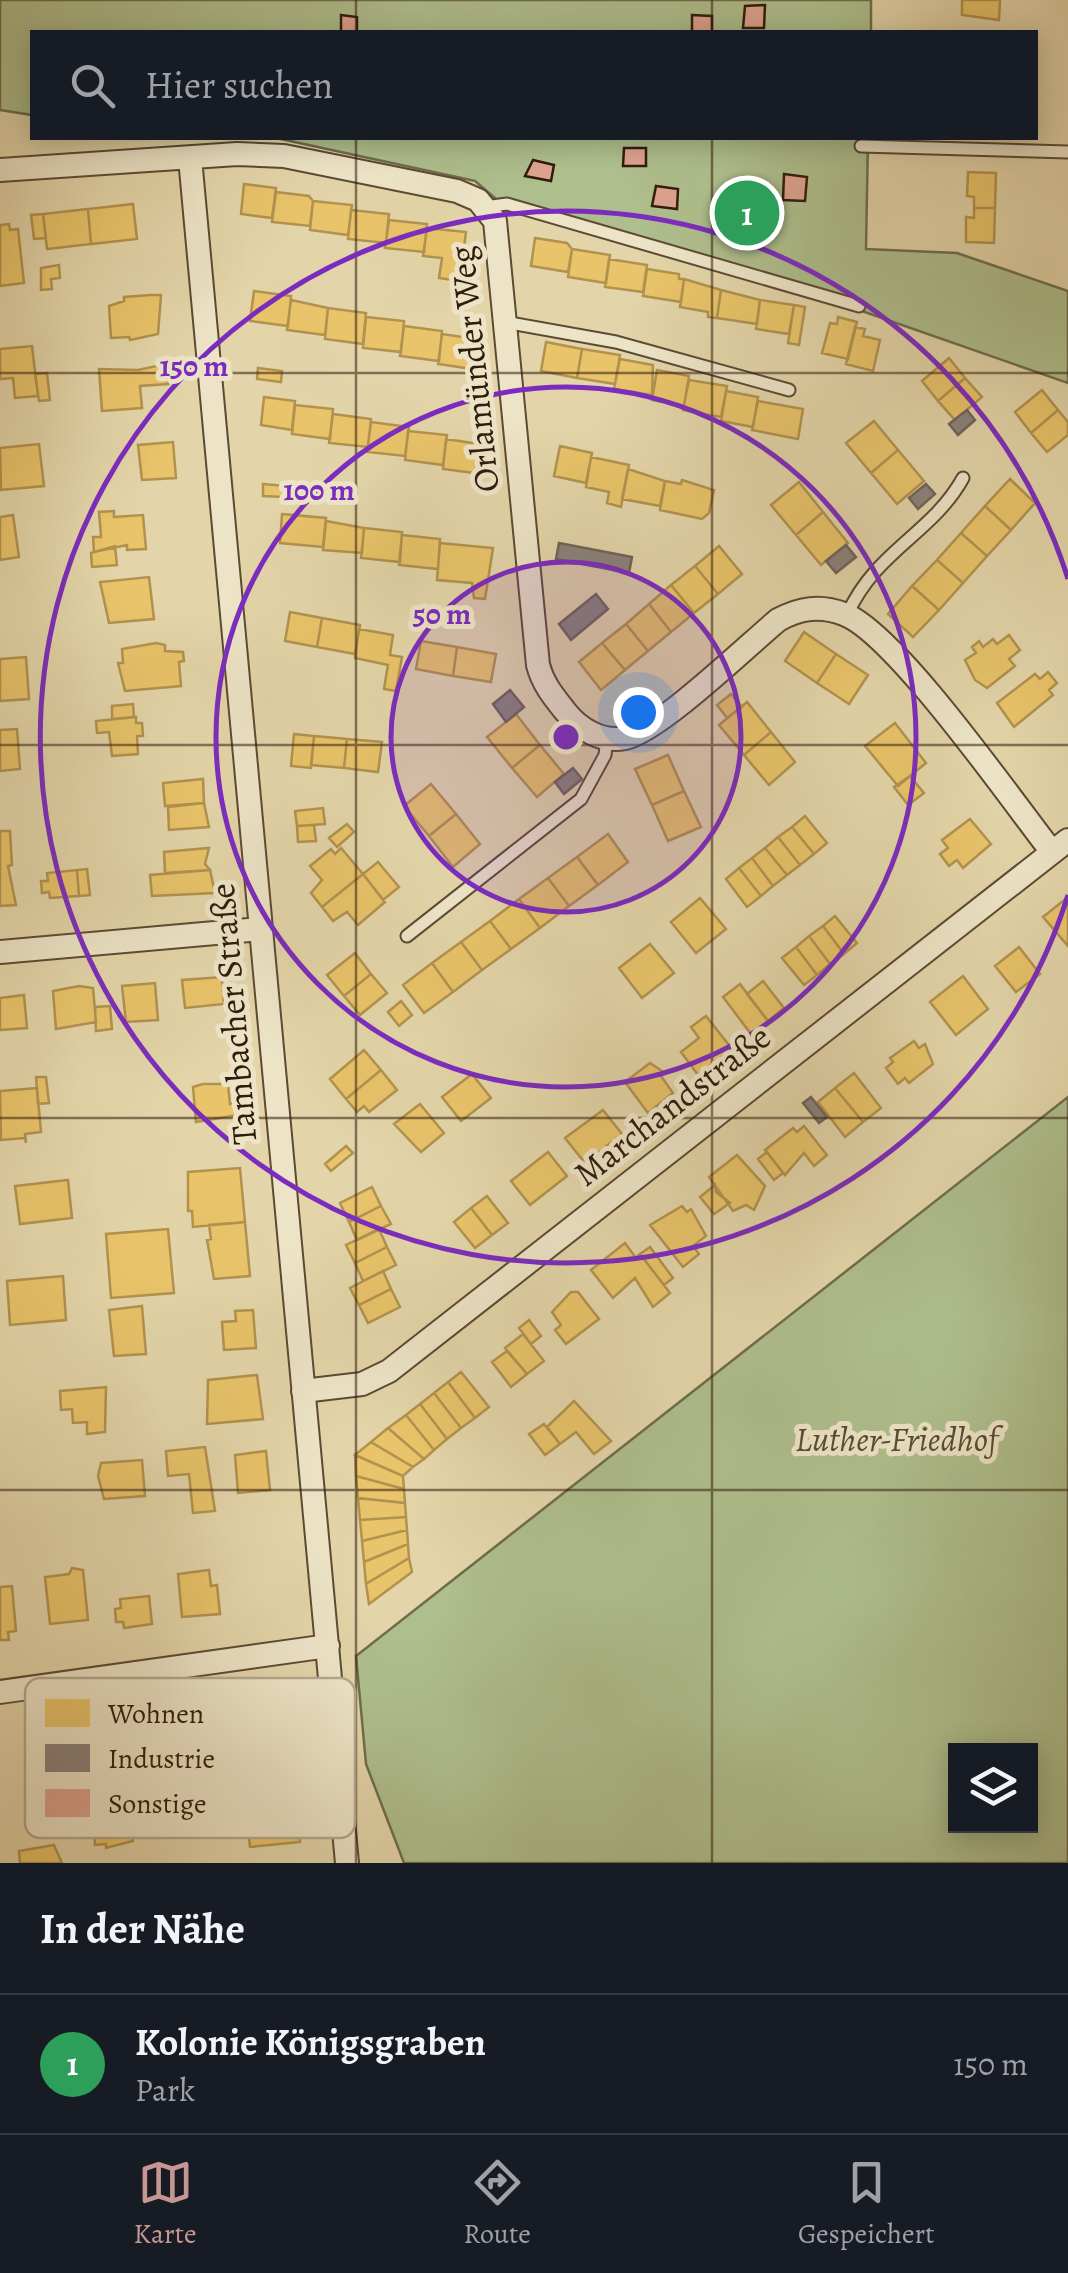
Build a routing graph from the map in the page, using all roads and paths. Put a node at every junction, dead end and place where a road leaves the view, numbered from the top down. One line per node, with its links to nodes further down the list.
1 (861, 146): 2 (lane)
2 (1068, 152)
3 (190, 158): 4 (street, Orlamünder Weg); 5 (street, Orlamünder Weg); 13 (street, Tambacher Straße)
4 (0, 170)
5 (485, 207): 6 (lane); 7 (street, Orlamünder Weg)
6 (860, 306)
7 (501, 328): 8 (lane); 11 (street, Orlamünder Weg)
8 (789, 390)
9 (963, 478): 10 (lane)
10 (847, 615): 11 (street); 12 (street)
11 (606, 738): 14 (lane)
12 (1060, 846): 16 (street, Marchandstraße)
13 (260, 930): 15 (street); 16 (street, Tambacher Straße)
14 (407, 936)
15 (0, 952)
16 (304, 1392): 17 (street, Tambacher Straße)
17 (328, 1646): 18 (street); 19 (street, Tambacher Straße)
18 (100, 1678)
19 (331, 1678)
20 (25, 1688): 21 (street)
21 (0, 1692)
22 (344, 1838): 23 (street, Tambacher Straße)
23 (346, 1863)

